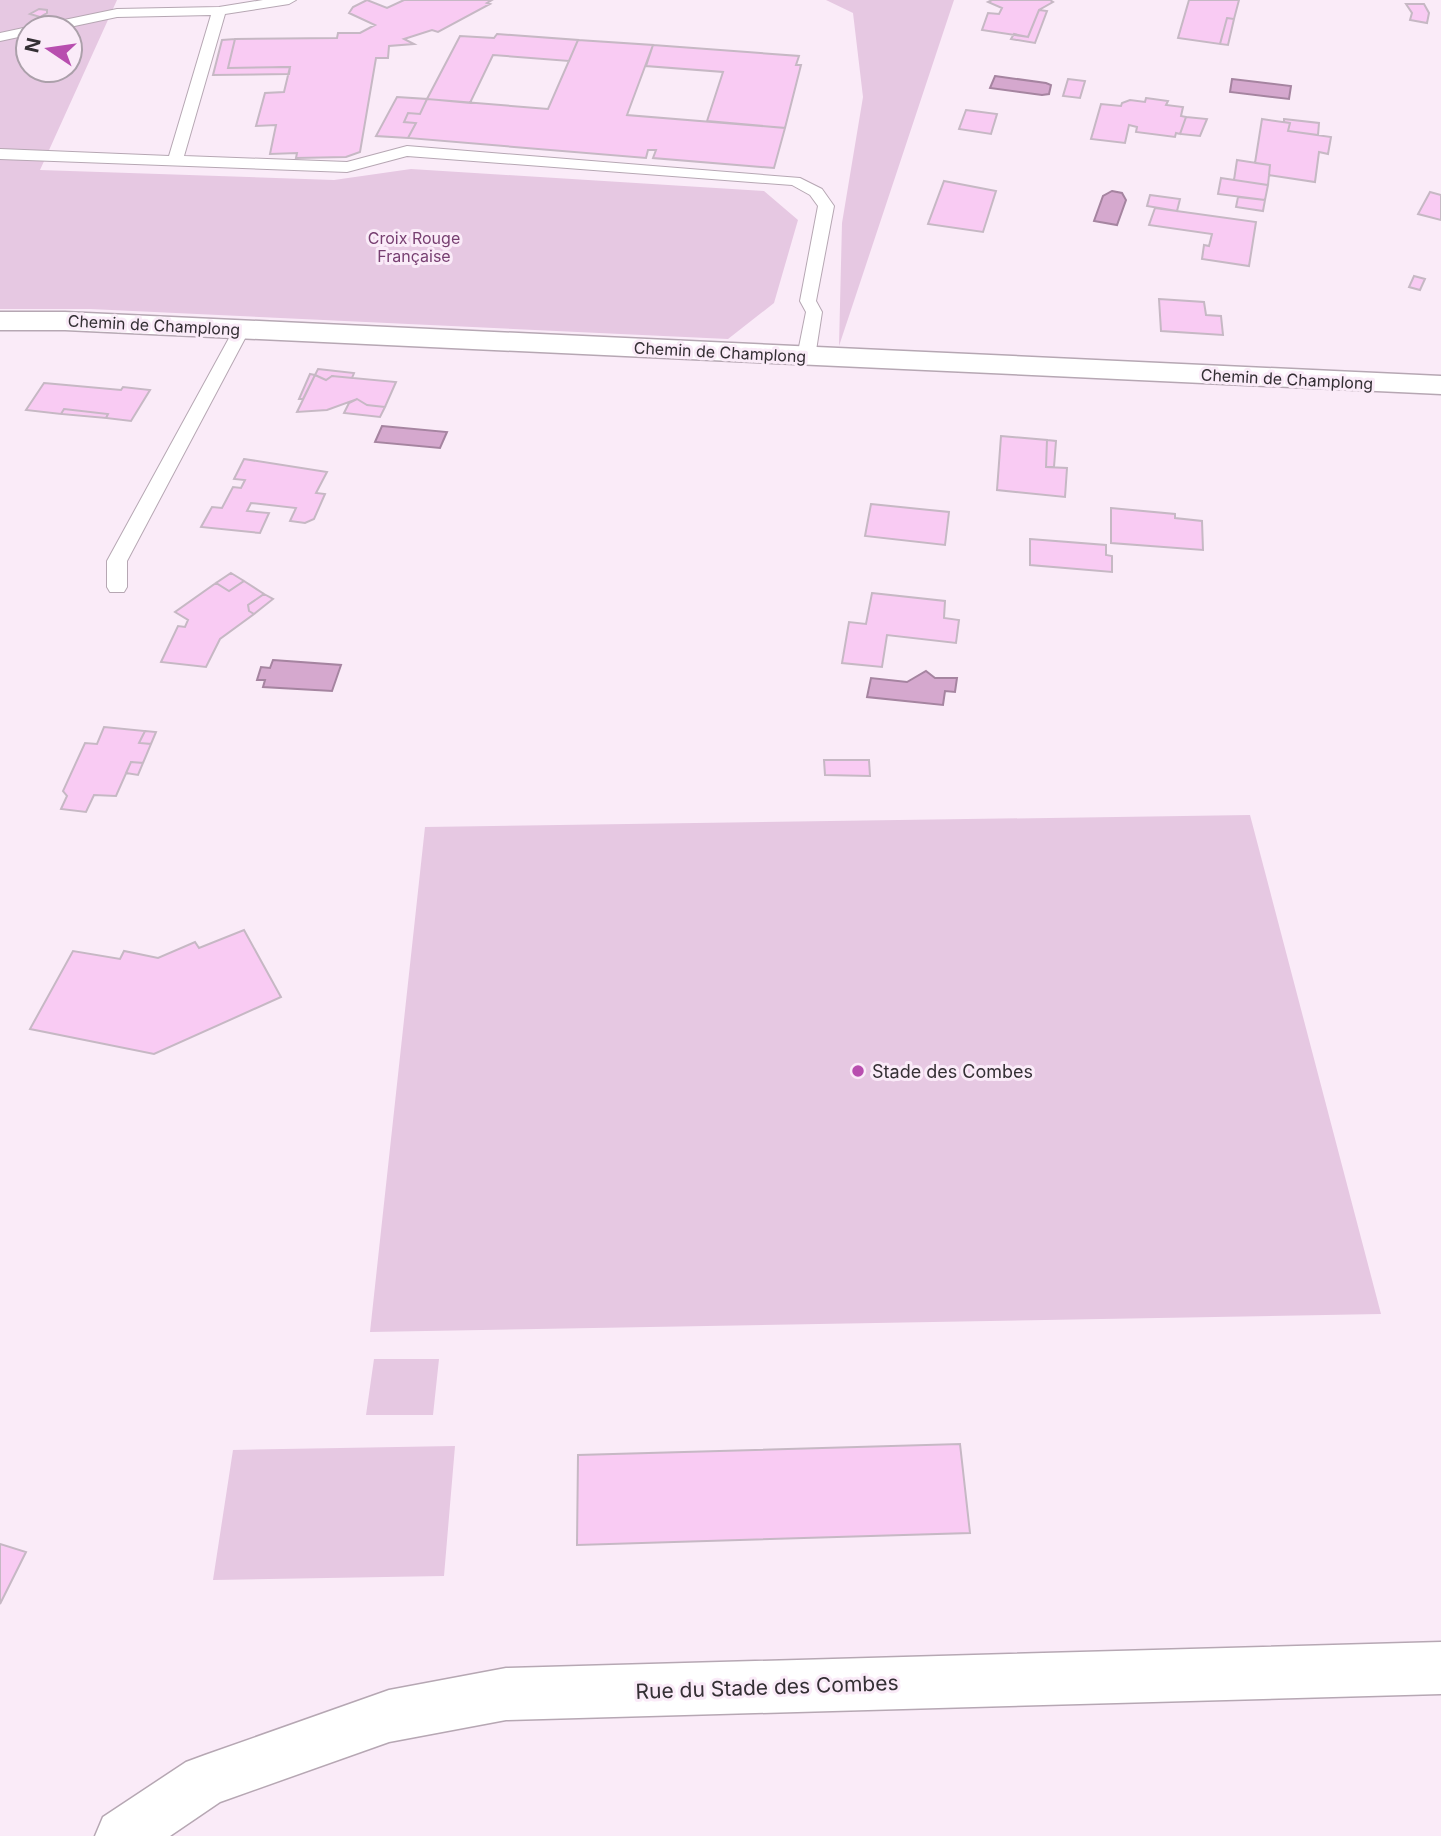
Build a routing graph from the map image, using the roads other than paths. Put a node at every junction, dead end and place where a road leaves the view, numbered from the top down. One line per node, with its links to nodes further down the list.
1 (289, 0): 2 (lane)
2 (219, 11): 3 (lane); 5 (lane)
3 (84, 20)
4 (0, 154): 5 (lane)
5 (175, 161): 8 (lane)
6 (0, 321): 7 (street, Chemin de Champlong)
7 (243, 329): 8 (street, Chemin de Champlong); 10 (lane)
8 (806, 357): 9 (street, Chemin de Champlong)
9 (1441, 385)
10 (117, 587)
11 (1441, 1668): 12 (street, Rue du Stade des Combes)
12 (122, 1836)

